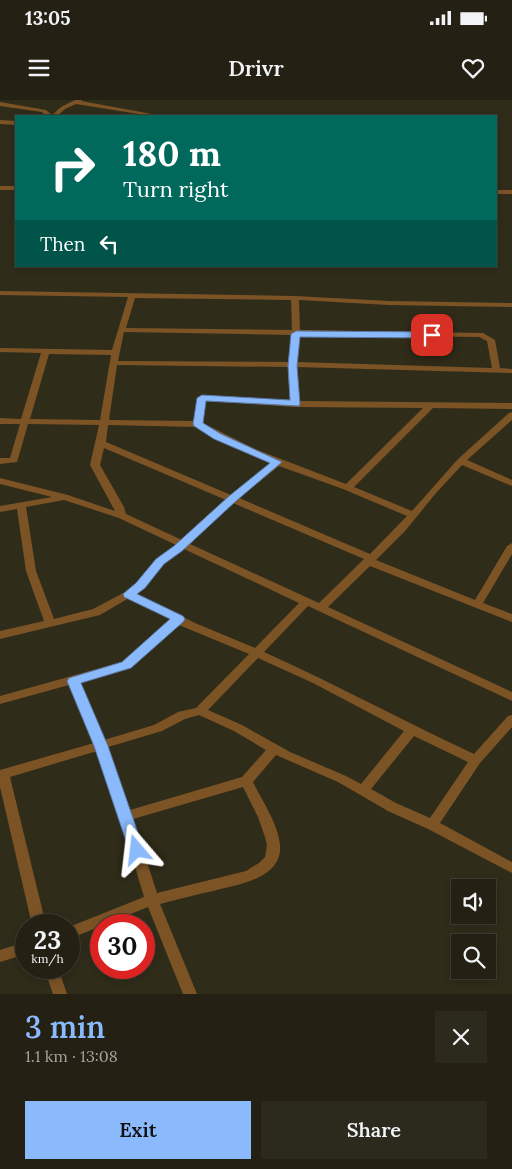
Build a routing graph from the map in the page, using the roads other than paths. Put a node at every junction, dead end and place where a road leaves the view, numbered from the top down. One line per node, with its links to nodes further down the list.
1 (77, 101): 3 (street); 4 (street)
2 (0, 104): 3 (street)
3 (51, 115)
4 (154, 115)
5 (0, 122): 6 (street)
6 (15, 123)
7 (14, 187): 8 (street)
8 (0, 188)
9 (497, 192): 10 (street)
10 (512, 192)
11 (0, 293): 12 (street)
12 (132, 296): 13 (street); 15 (street)
13 (295, 298): 14 (street); 16 (street)
14 (512, 305)
15 (122, 330): 16 (street); 19 (street)
16 (296, 334): 21 (street); 22 (street)
17 (0, 350): 18 (street)
18 (46, 351): 19 (street); 29 (street)
19 (115, 353): 20 (street)
20 (114, 363): 21 (street); 30 (street)
21 (292, 366): 22 (street); 24 (street)
22 (496, 370): 23 (street)
23 (512, 371)
24 (295, 404): 25 (street); 31 (street)
25 (430, 405): 26 (street); 38 (street)
26 (512, 406)
27 (512, 415): 34 (street)
28 (0, 421): 29 (street)
29 (24, 422): 30 (street); 33 (street)
30 (104, 422): 31 (street); 32 (street)
31 (198, 424): 35 (street)
32 (101, 443): 40 (street); 44 (street)
33 (0, 461)
34 (461, 461): 37 (street); 43 (street)
35 (277, 462): 38 (street); 40 (street)
36 (0, 481): 39 (street)
37 (512, 483)
38 (347, 488): 43 (street)
39 (65, 498): 41 (street); 44 (street)
40 (232, 499): 45 (street); 47 (street)
41 (20, 504): 42 (street); 54 (street)
42 (0, 509)
43 (413, 515): 47 (street)
44 (122, 516): 45 (street)
45 (182, 544): 48 (street); 49 (street)
46 (512, 546): 50 (street)
47 (369, 559): 50 (street); 51 (street)
48 (129, 594): 53 (street); 54 (street)
49 (306, 602): 51 (street); 56 (street)
50 (477, 605): 52 (street)
51 (321, 608): 58 (street)
52 (512, 618)
53 (179, 619): 56 (street); 57 (street)
54 (50, 623): 55 (street)
55 (0, 635)
56 (255, 652): 60 (street); 62 (street)
57 (73, 681): 59 (street); 63 (street)
58 (512, 697)
59 (0, 700)
60 (200, 711): 63 (street); 64 (street)
61 (512, 719): 65 (street)
62 (412, 730): 65 (street); 68 (street)
63 (101, 746): 66 (street); 69 (street)
64 (274, 749): 67 (street); 68 (street)
65 (476, 760): 70 (street)
66 (2, 774): 73 (street)
67 (246, 781): 69 (street); 72 (street)
68 (363, 790): 70 (street)
69 (126, 816): 72 (street)
70 (432, 825): 71 (street)
71 (512, 868)
72 (152, 900): 74 (street); 79 (street)
73 (36, 914)
74 (80, 929)
75 (15, 951): 76 (street)
76 (0, 956)
77 (55, 979): 78 (street)
78 (60, 994)
79 (190, 994)

